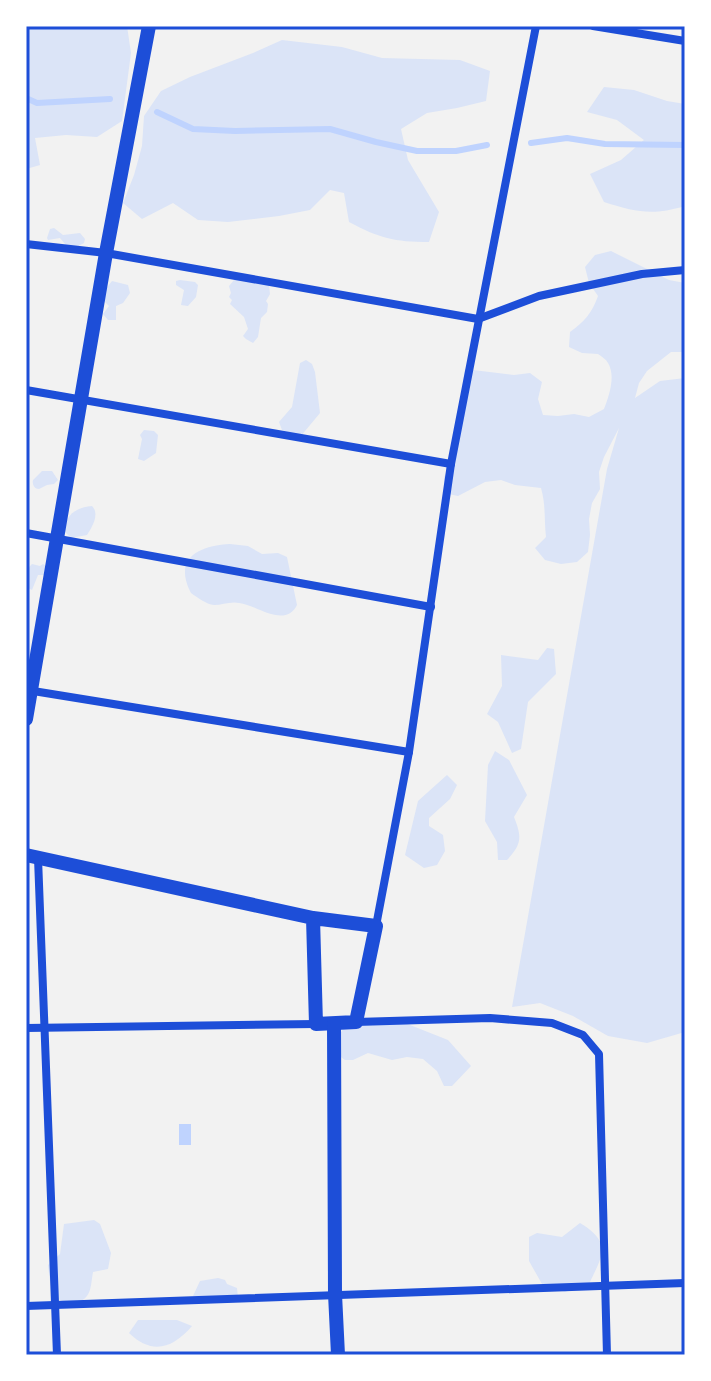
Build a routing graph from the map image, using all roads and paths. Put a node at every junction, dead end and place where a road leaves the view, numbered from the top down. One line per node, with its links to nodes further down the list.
1 (149, 26): 6 (street)
2 (536, 26): 8 (street)
3 (593, 26): 4 (street)
4 (685, 41)
5 (26, 244): 6 (street)
6 (106, 253): 8 (street); 10 (street)
7 (685, 270): 8 (street)
8 (478, 319): 11 (street)
9 (26, 390): 10 (street)
10 (80, 400): 11 (street); 13 (street)
11 (451, 464): 14 (street)
12 (26, 533): 13 (street)
13 (56, 538): 14 (street); 15 (street)
14 (431, 607): 17 (street)
15 (28, 690): 16 (street); 17 (street)
16 (26, 719)
17 (409, 752): 20 (street)
18 (32, 856): 19 (street); 24 (street)
19 (313, 918): 20 (street); 22 (street)
20 (376, 926): 21 (street)
21 (356, 1022): 23 (street); 27 (street)
22 (316, 1024): 23 (street); 24 (street)
23 (334, 1024): 28 (street)
24 (44, 1027): 25 (street); 30 (street)
25 (26, 1028)
26 (685, 1283): 27 (street)
27 (605, 1285): 28 (street); 33 (street)
28 (335, 1294): 30 (street); 32 (street)
29 (26, 1306): 30 (street)
30 (55, 1306): 31 (street)
31 (57, 1355)
32 (338, 1355)
33 (607, 1355)

